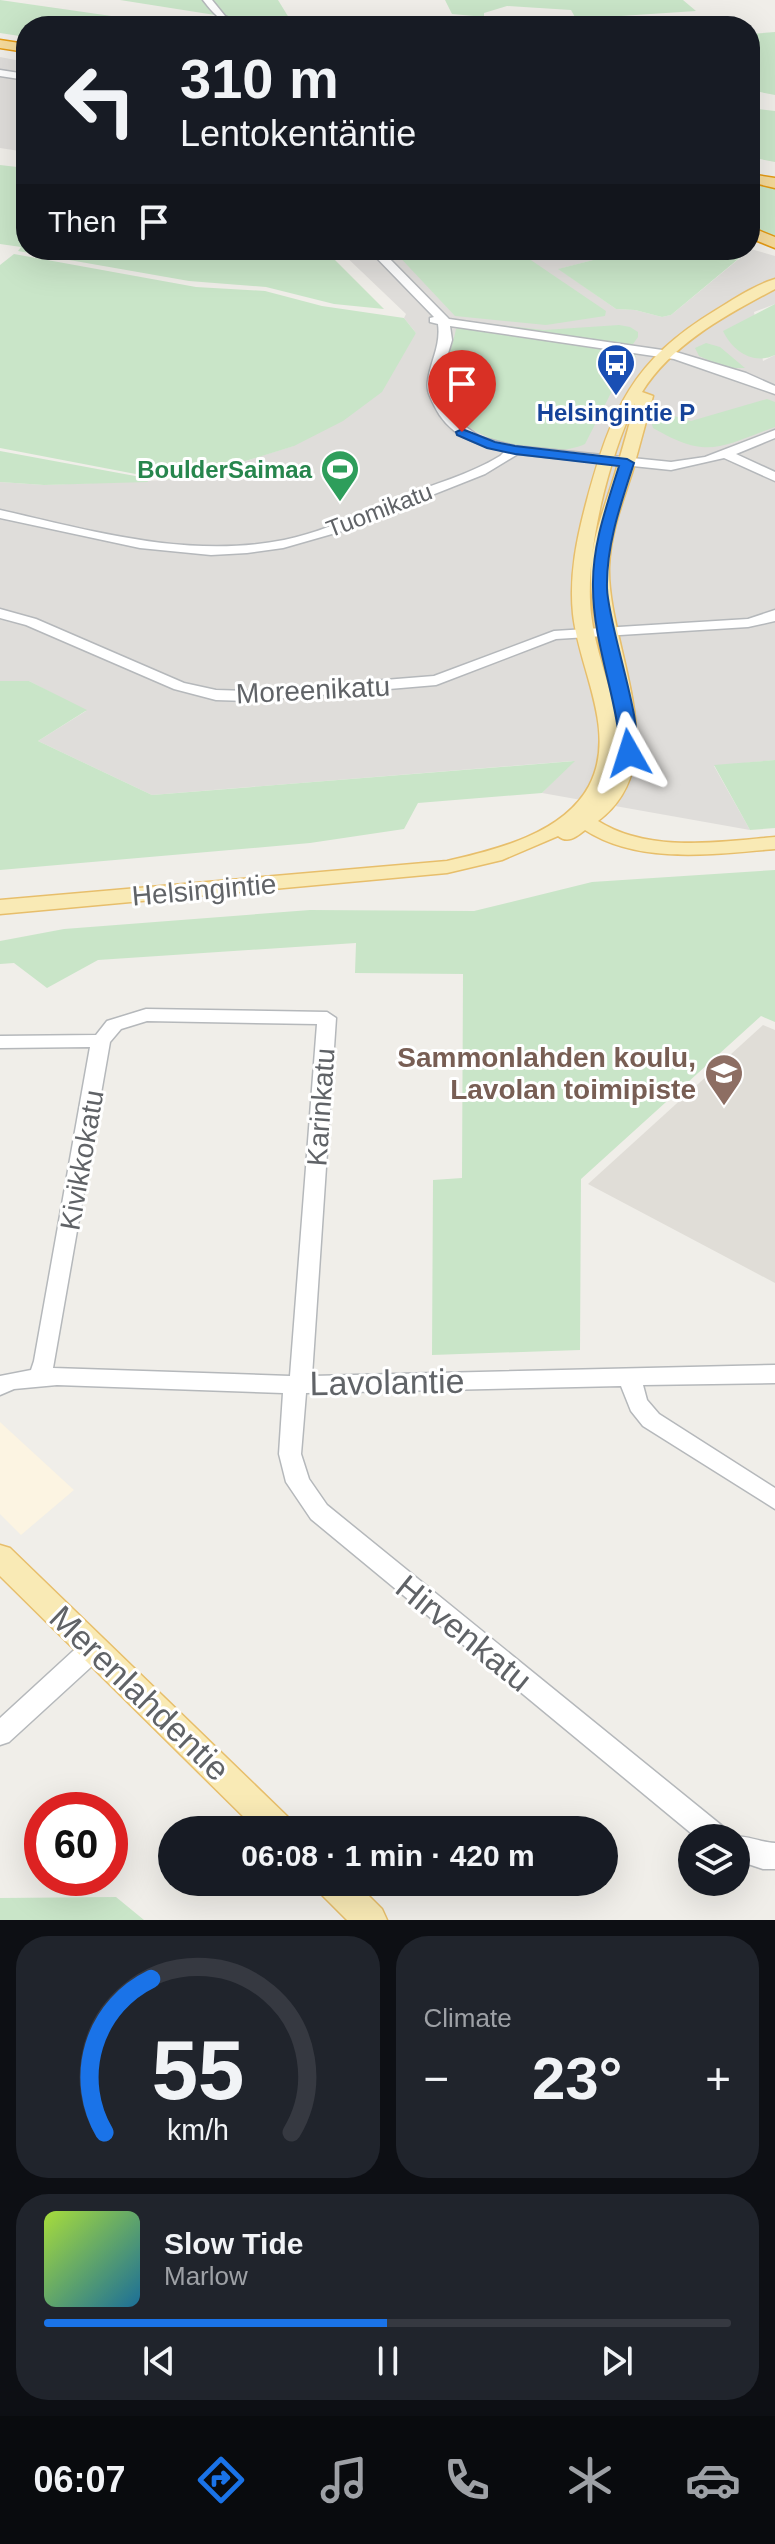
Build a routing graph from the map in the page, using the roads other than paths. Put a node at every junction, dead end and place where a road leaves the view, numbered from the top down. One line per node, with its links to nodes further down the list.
1 (207, 0): 2 (street)
2 (220, 16)
3 (386, 260): 5 (street)
4 (775, 283): 6 (main road, Helsingintie)
5 (436, 320): 6 (street); 10 (street)
6 (666, 354): 7 (main road, Helsingintie); 8 (street)
7 (652, 371): 12 (main road, Helsingintie); 13 (main road, Helsingintie)
8 (775, 390)
9 (775, 434): 11 (street)
10 (515, 450): 12 (street); 15 (street, Tuomikatu)
11 (726, 454): 13 (street); 14 (street)
12 (606, 460): 13 (street); 19 (main road, Helsingintie)
13 (627, 463): 18 (main road, Helsingintie)
14 (775, 477)
15 (0, 514)
16 (0, 613): 19 (street, Moreenikatu)
17 (775, 614): 18 (street, Moreenikatu)
18 (605, 632): 19 (street, Moreenikatu); 20 (main road, Helsingintie)
19 (584, 633): 20 (main road, Helsingintie)
20 (585, 817): 21 (main road); 22 (main road, Helsingintie)
21 (775, 843)
22 (0, 907)
23 (101, 1041): 24 (street); 27 (street, Kivikkokatu); 28 (street, Karinkatu)
24 (0, 1042)
25 (775, 1374): 26 (street, Lavolantie)
26 (631, 1376): 28 (street, Lavolantie); 30 (street)
27 (39, 1377): 28 (street, Lavolantie); 29 (street, Lavolantie)
28 (299, 1384): 35 (street, Hirvenkatu)
29 (0, 1386)
30 (775, 1500)
31 (0, 1557): 32 (main road, Merenlahdentie)
32 (94, 1648): 33 (street); 34 (main road, Merenlahdentie)
33 (0, 1734)
34 (265, 1816)
35 (700, 1824)
36 (750, 1852): 37 (street)
37 (775, 1856)
38 (344, 1896): 39 (main road)
39 (361, 1917)

